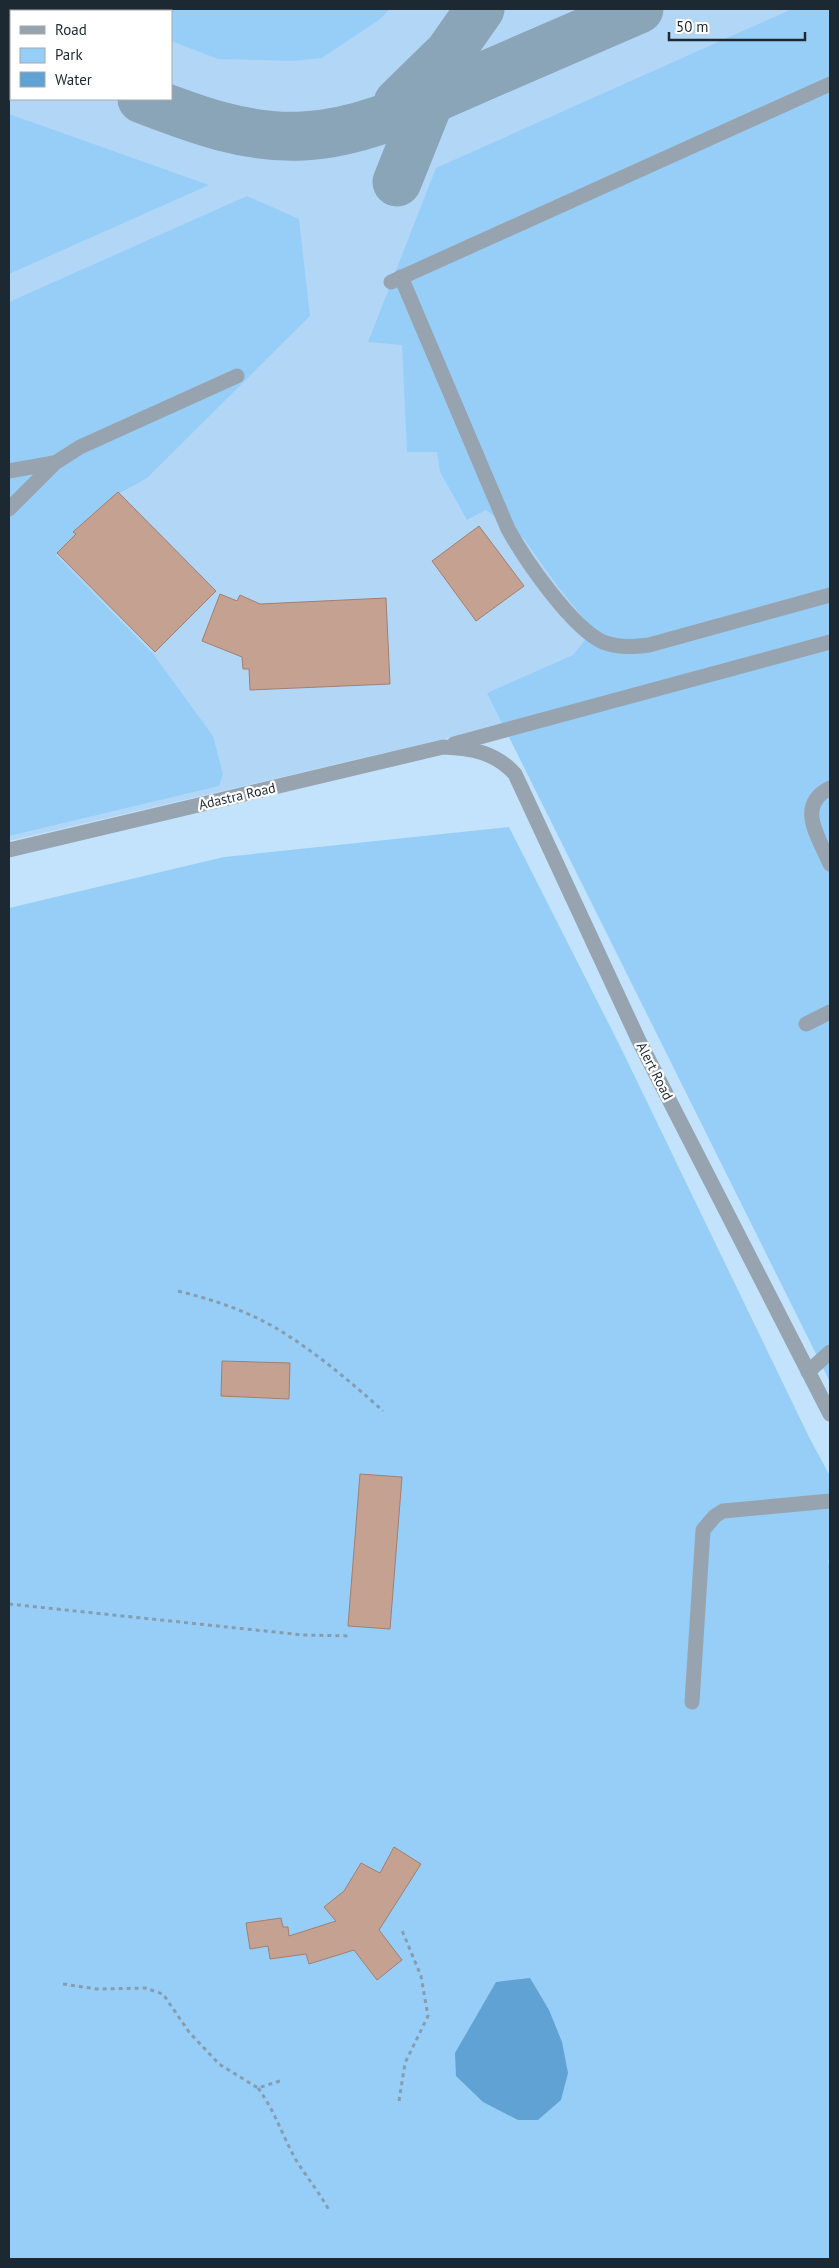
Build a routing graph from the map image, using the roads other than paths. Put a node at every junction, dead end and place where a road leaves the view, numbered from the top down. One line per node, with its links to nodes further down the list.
1 (830, 84): 6 (street)
2 (237, 376): 3 (street)
3 (55, 463): 4 (street); 5 (street)
4 (9, 472)
5 (9, 509)
6 (830, 595)
7 (830, 642): 8 (street)
8 (443, 747): 9 (street, Adastra Road); 11 (street, Adastra Road)
9 (467, 748): 16 (street, Alert Road)
10 (830, 788): 12 (street)
11 (9, 850)
12 (830, 864)
13 (830, 1012): 14 (street)
14 (806, 1024)
15 (830, 1352): 16 (street)
16 (808, 1372): 17 (street, Alert Road)
17 (830, 1414)
18 (830, 1501): 19 (street)
19 (692, 1702)

